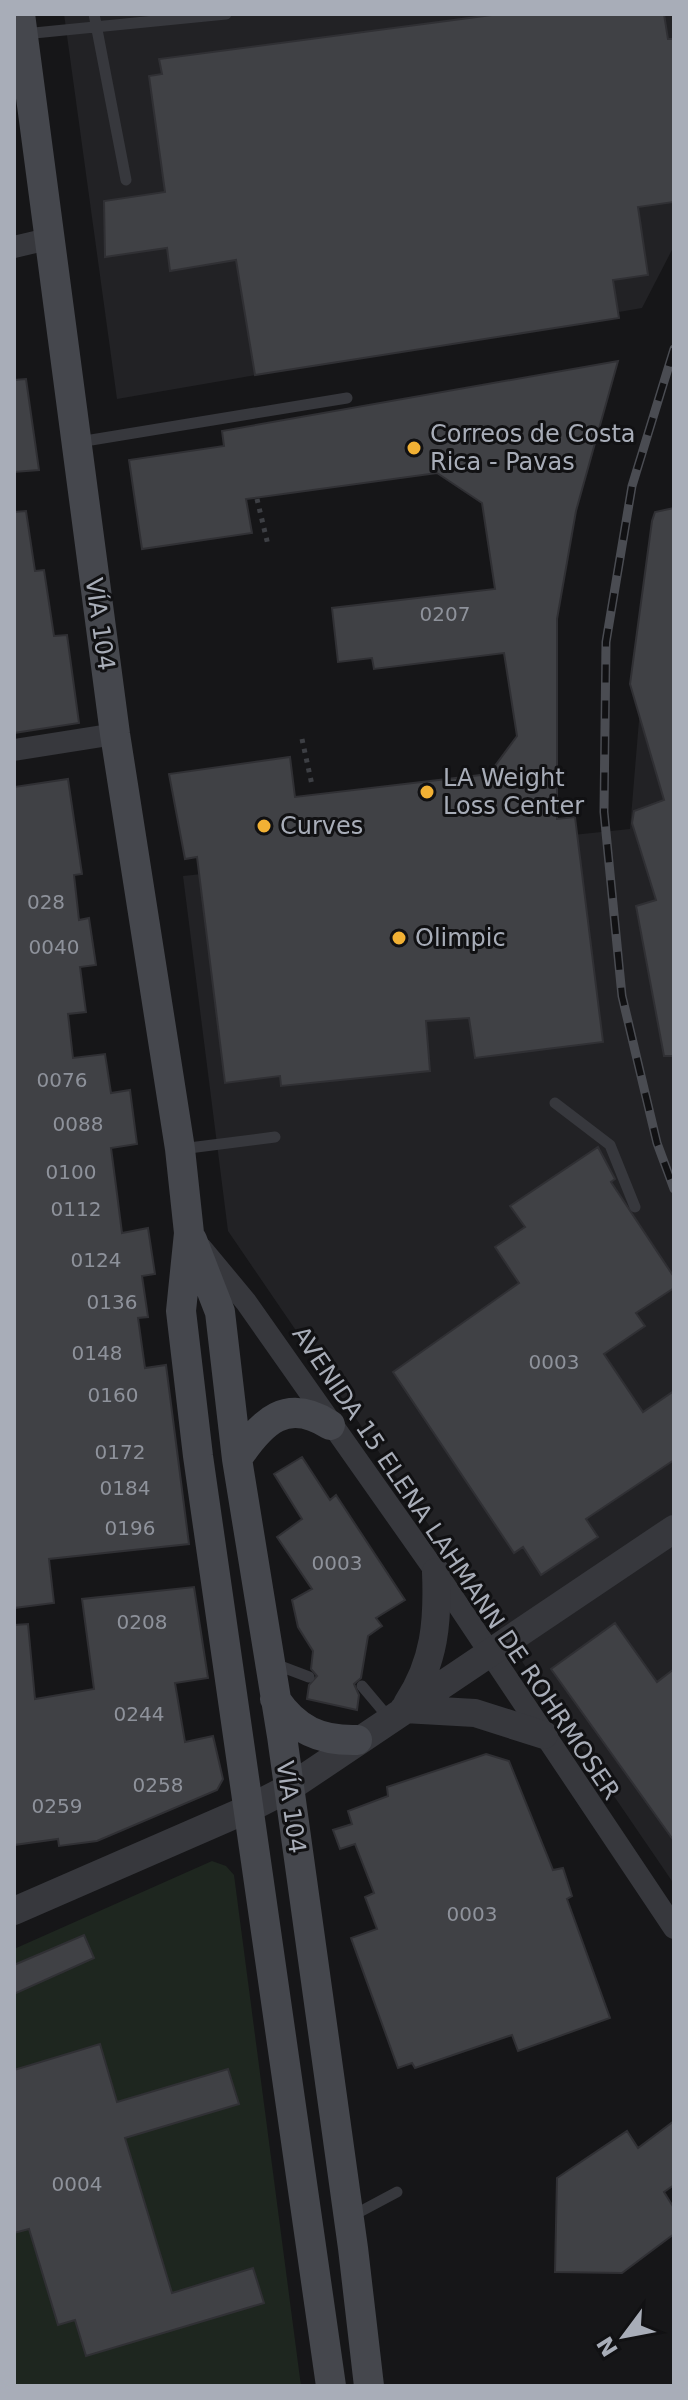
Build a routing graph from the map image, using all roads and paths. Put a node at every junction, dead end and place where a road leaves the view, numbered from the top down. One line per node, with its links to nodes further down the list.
1 (94, 14): 4 (lane)
2 (226, 14): 4 (lane)
3 (21, 24): 4 (lane); 6 (main road, VÍA 104)
4 (96, 27): 5 (lane)
5 (126, 180)
6 (48, 239): 7 (street); 9 (main road, VÍA 104)
7 (14, 247)
8 (347, 398): 9 (lane)
9 (75, 443): 12 (main road, VÍA 104)
10 (257, 499): 11 (path)
11 (268, 545)
12 (115, 734): 14 (street); 18 (main road, VÍA 104)
13 (302, 739): 15 (path)
14 (14, 750)
15 (312, 785)
16 (555, 1103): 19 (lane)
17 (275, 1137): 18 (lane)
18 (180, 1149): 20 (main road, VÍA 104)
19 (635, 1207)
20 (189, 1233): 21 (street, AVENIDA 15 ELENA LAHMANN DE ROHRMOSER); 22 (main road, VÍA 104); 34 (main road, VÍA 104)
21 (330, 1425): 22 (main road); 24 (street, AVENIDA 15 ELENA LAHMANN DE ROHRMOSER)
22 (237, 1459): 26 (main road, VÍA 104)
23 (674, 1529): 25 (street)
24 (436, 1572): 25 (street, AVENIDA 15 ELENA LAHMANN DE ROHRMOSER); 30 (street)
25 (490, 1654): 30 (street); 31 (street, AVENIDA 15 ELENA LAHMANN DE ROHRMOSER)
26 (270, 1663): 27 (lane); 29 (main road, VÍA 104)
27 (309, 1677)
28 (362, 1686): 30 (lane)
29 (275, 1699): 32 (main road); 33 (main road, VÍA 104)
30 (396, 1714): 31 (street); 32 (street)
31 (544, 1735): 36 (street, AVENIDA 15 ELENA LAHMANN DE ROHRMOSER)
32 (357, 1740): 33 (street)
33 (289, 1788): 34 (street); 38 (main road, VÍA 104)
34 (248, 1809): 35 (street); 39 (main road, VÍA 104)
35 (14, 1911)
36 (674, 1928)
37 (397, 2192): 38 (lane)
38 (355, 2236): 40 (main road, VÍA 104)
39 (331, 2386)
40 (369, 2386)

